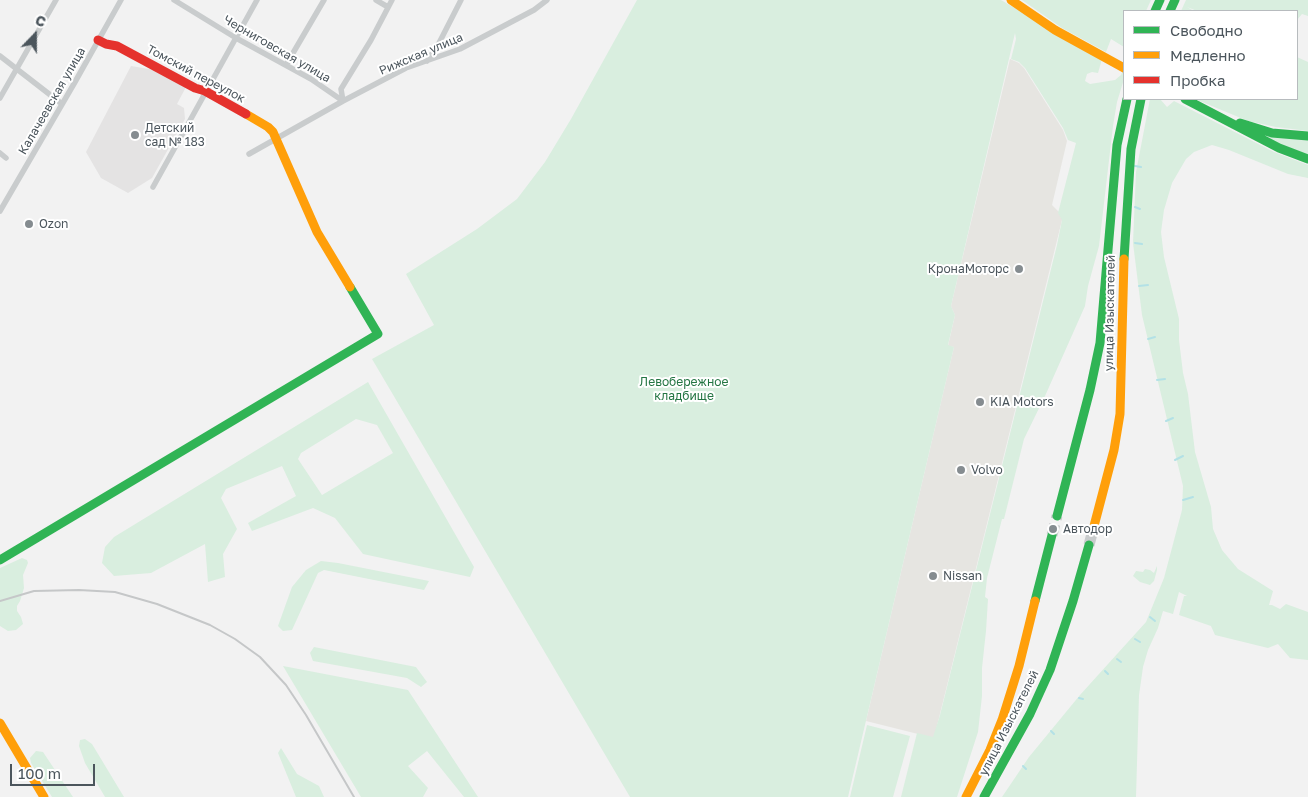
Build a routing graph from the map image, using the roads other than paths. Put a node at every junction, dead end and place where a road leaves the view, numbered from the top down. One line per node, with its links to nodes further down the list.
1 (56, 0): 20 (street)
2 (121, 0): 15 (street, Калачеевская улица)
3 (174, 0): 12 (street, Черниговская улица)
4 (189, 0): 12 (street)
5 (257, 0): 14 (street)
6 (324, 0): 18 (street)
7 (376, 0): 13 (street)
8 (392, 0): 13 (street)
9 (461, 0): 17 (street)
10 (547, 0): 17 (street, Рижская улица)
11 (1010, 0): 19 (main road)
12 (185, 6): 14 (street, Черниговская улица)
13 (388, 7): 23 (street)
14 (236, 38): 18 (street, Черниговская улица); 21 (street)
15 (98, 40): 21 (main road, Томский переулок); 28 (street, Калачеевская улица)
16 (0, 56): 20 (street)
17 (428, 60): 23 (street, Рижская улица)
18 (286, 65): 23 (street, Черниговская улица)
19 (1123, 67)
20 (17, 69): 22 (street); 28 (street)
21 (205, 91): 30 (main road, Томский переулок); 35 (street)
22 (0, 98)
23 (343, 100): 30 (street, Рижская улица)
24 (1127, 100): 37 (main road, улица Изыскателей)
25 (1141, 100): 38 (main road, улица Изыскателей)
26 (1187, 100): 29 (main road)
27 (1187, 100): 34 (main road)
28 (62, 104): 36 (street, Калачеевская улица)
29 (1308, 136)
30 (277, 138): 32 (street, Рижская улица); 41 (main road)
31 (0, 153): 33 (street)
32 (250, 154)
33 (6, 158)
34 (1308, 159)
35 (153, 187)
36 (0, 212)
37 (1057, 516)
38 (1094, 526)
39 (1052, 535): 46 (main road, улица Изыскателей)
40 (1089, 545): 47 (main road, улица Изыскателей)
41 (0, 560)
42 (0, 724): 45 (main road)
43 (0, 735): 44 (main road)
44 (37, 797)
45 (44, 797)
46 (966, 797)
47 (984, 797)

